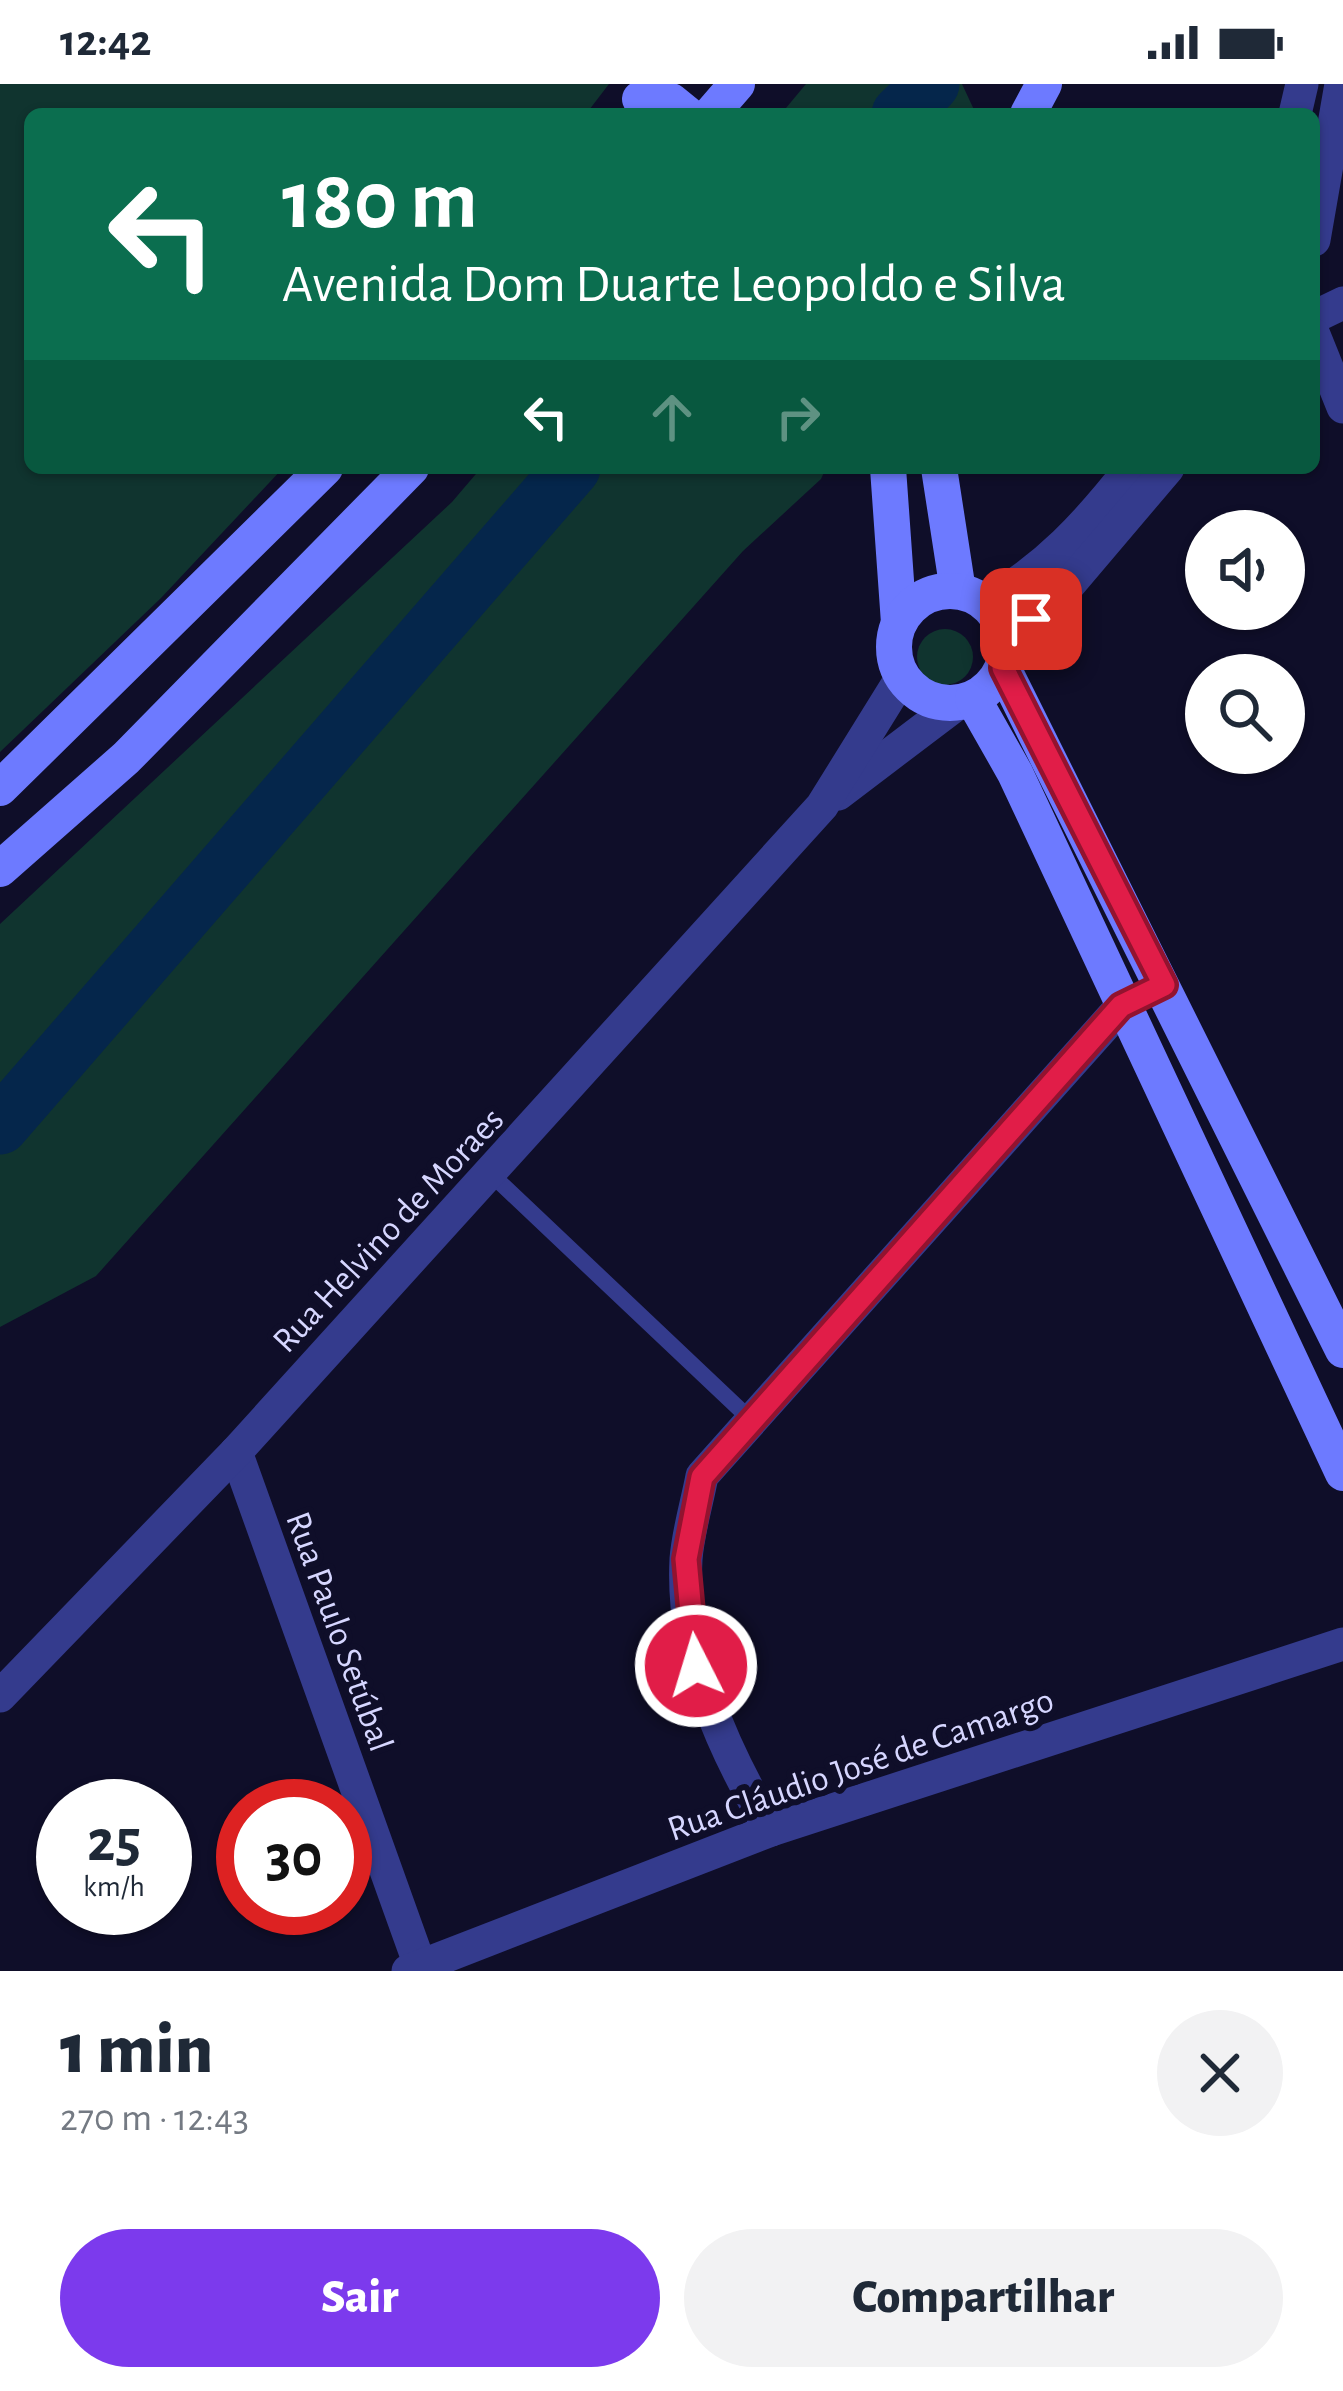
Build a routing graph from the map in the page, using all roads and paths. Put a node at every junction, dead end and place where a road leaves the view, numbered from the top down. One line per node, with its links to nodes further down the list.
1 (737, 84): 5 (main road)
2 (1342, 84): 6 (street)
3 (640, 99): 4 (main road)
4 (680, 108)
5 (716, 108)
6 (1320, 207)
7 (1320, 350): 8 (street)
8 (1343, 407)
9 (319, 474): 20 (main road)
10 (405, 474): 22 (main road)
11 (888, 474): 16 (main road)
12 (940, 474): 15 (main road)
13 (1126, 474): 15 (street)
14 (1163, 474): 17 (street)
15 (971, 597): 16 (main road); 17 (main road)
16 (899, 623): 18 (main road)
17 (1005, 653): 19 (main road); 23 (main road)
18 (902, 676): 19 (main road); 21 (street, Rua Helvino de Moraes)
19 (965, 701): 21 (street, Rua Helvino de Moraes); 24 (main road)
20 (0, 788)
21 (822, 806): 25 (street, Rua Helvino de Moraes)
22 (0, 869)
23 (1164, 985): 24 (main road); 26 (main road)
24 (1121, 1006): 27 (street); 29 (main road)
25 (491, 1174): 27 (lane); 28 (street, Rua Helvino de Moraes)
26 (1343, 1350)
27 (750, 1419): 32 (street)
28 (236, 1452): 31 (street, Rua Helvino de Moraes); 33 (street, Rua Paulo Setúbal)
29 (1343, 1473)
30 (1343, 1644): 32 (street, Rua Cláudio José de Camargo)
31 (0, 1696)
32 (771, 1830): 33 (street, Rua Cláudio José de Camargo)
33 (417, 1969)

